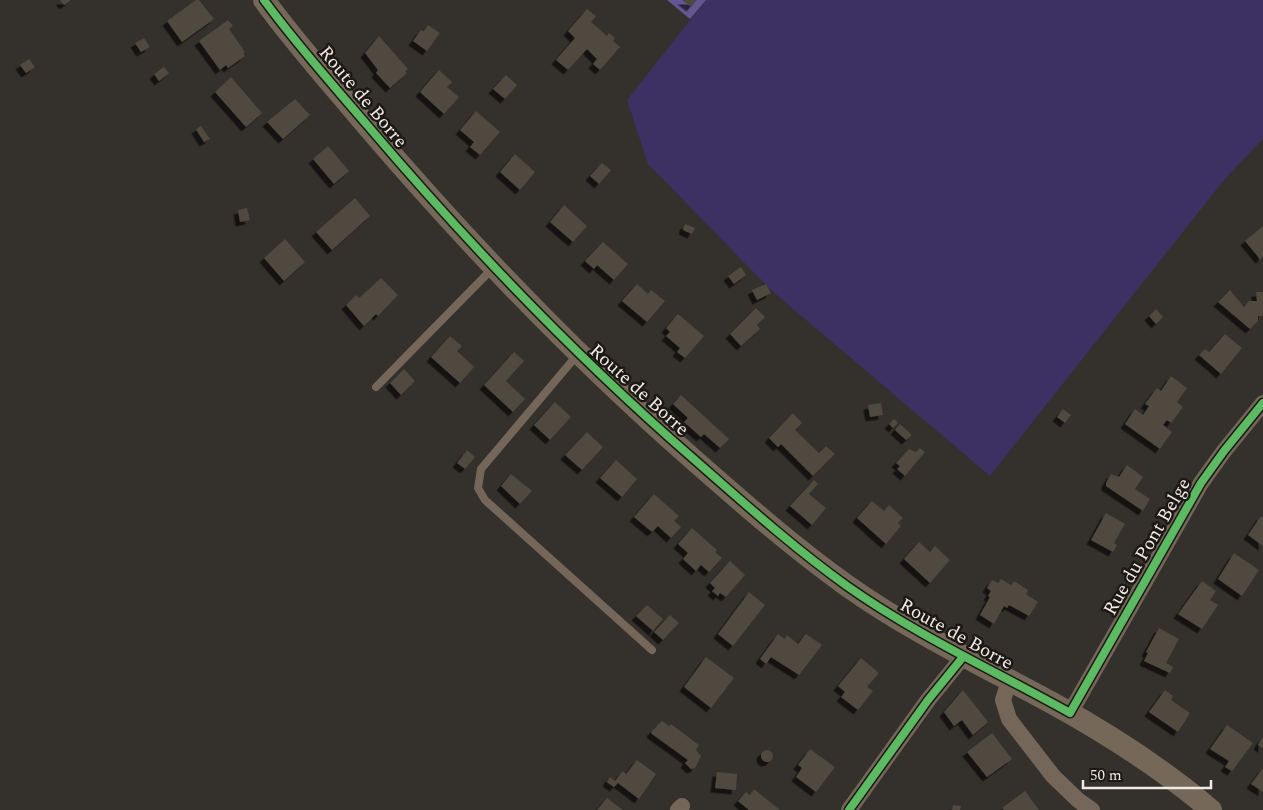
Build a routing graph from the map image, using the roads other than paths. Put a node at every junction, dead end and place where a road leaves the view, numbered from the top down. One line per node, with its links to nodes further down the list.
1 (264, 0): 2 (main road, Route de Borre)
2 (493, 268): 3 (main road, Route de Borre); 4 (lane)
3 (578, 354): 6 (lane); 7 (main road, Route de Borre)
4 (376, 386)
5 (1263, 403): 9 (street, Rue du Pont Belge)
6 (652, 650)
7 (963, 658): 8 (main road, Route de Borre); 10 (street)
8 (1009, 681): 9 (main road, Route de Borre); 11 (street, Route de Borre)
9 (1070, 713): 12 (main road, Route de Borre)
10 (849, 810)
11 (1092, 810)
12 (1212, 810)

